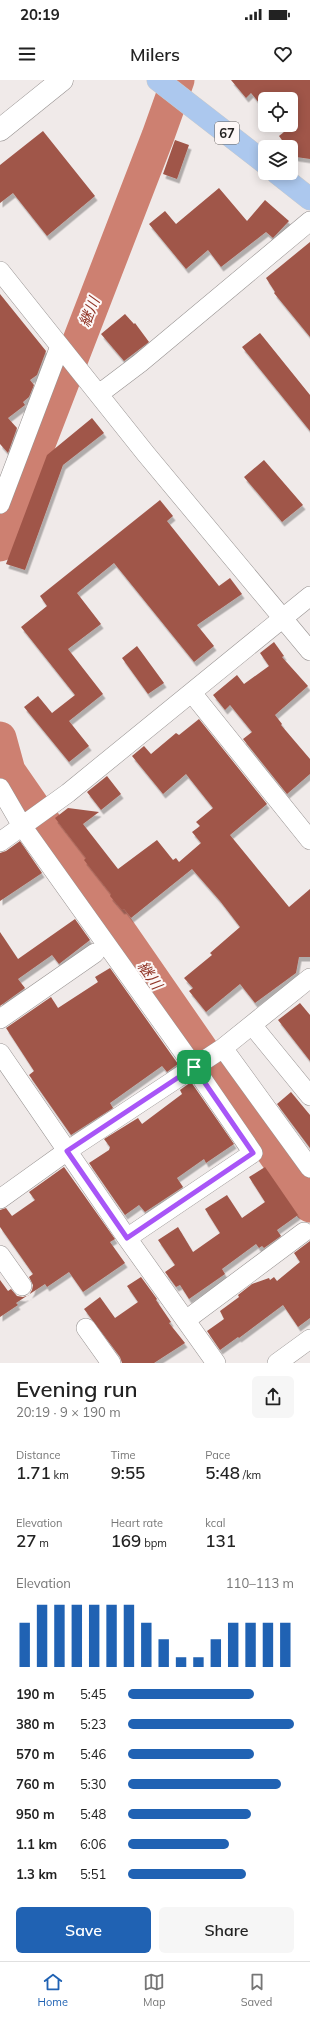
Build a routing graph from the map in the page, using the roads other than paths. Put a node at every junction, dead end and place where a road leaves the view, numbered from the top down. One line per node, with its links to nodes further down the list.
1 (62, 80): 3 (street)
2 (158, 81): 4 (main road, 67)
3 (0, 130)
4 (258, 157)
5 (286, 180): 6 (main road)
6 (310, 199)
7 (310, 221): 10 (street)
8 (0, 271): 9 (street)
9 (60, 346): 10 (street); 11 (street)
10 (99, 394): 14 (street)
11 (5, 474): 12 (street)
12 (0, 504)
13 (310, 596): 14 (street)
14 (283, 619): 15 (street); 16 (street)
15 (310, 651)
16 (192, 693): 18 (street); 19 (street)
17 (0, 788): 18 (street)
18 (22, 826): 20 (street); 27 (street)
19 (310, 840)
20 (0, 842)
21 (94, 953): 23 (street)
22 (310, 978): 24 (street)
23 (0, 1019)
24 (252, 1025): 25 (street); 28 (street)
25 (223, 1048): 27 (street); 30 (street)
26 (0, 1054): 29 (street)
27 (194, 1067): 29 (street); 33 (street)
28 (310, 1096)
29 (67, 1151): 31 (street); 33 (street)
30 (310, 1168)
31 (0, 1199)
32 (304, 1232): 36 (street)
33 (127, 1238): 36 (street)
34 (0, 1256): 35 (street)
35 (22, 1286)
36 (186, 1320): 39 (street)
37 (86, 1328): 40 (street)
38 (310, 1339): 41 (street)
39 (211, 1361)
40 (111, 1363)
41 (277, 1363)

